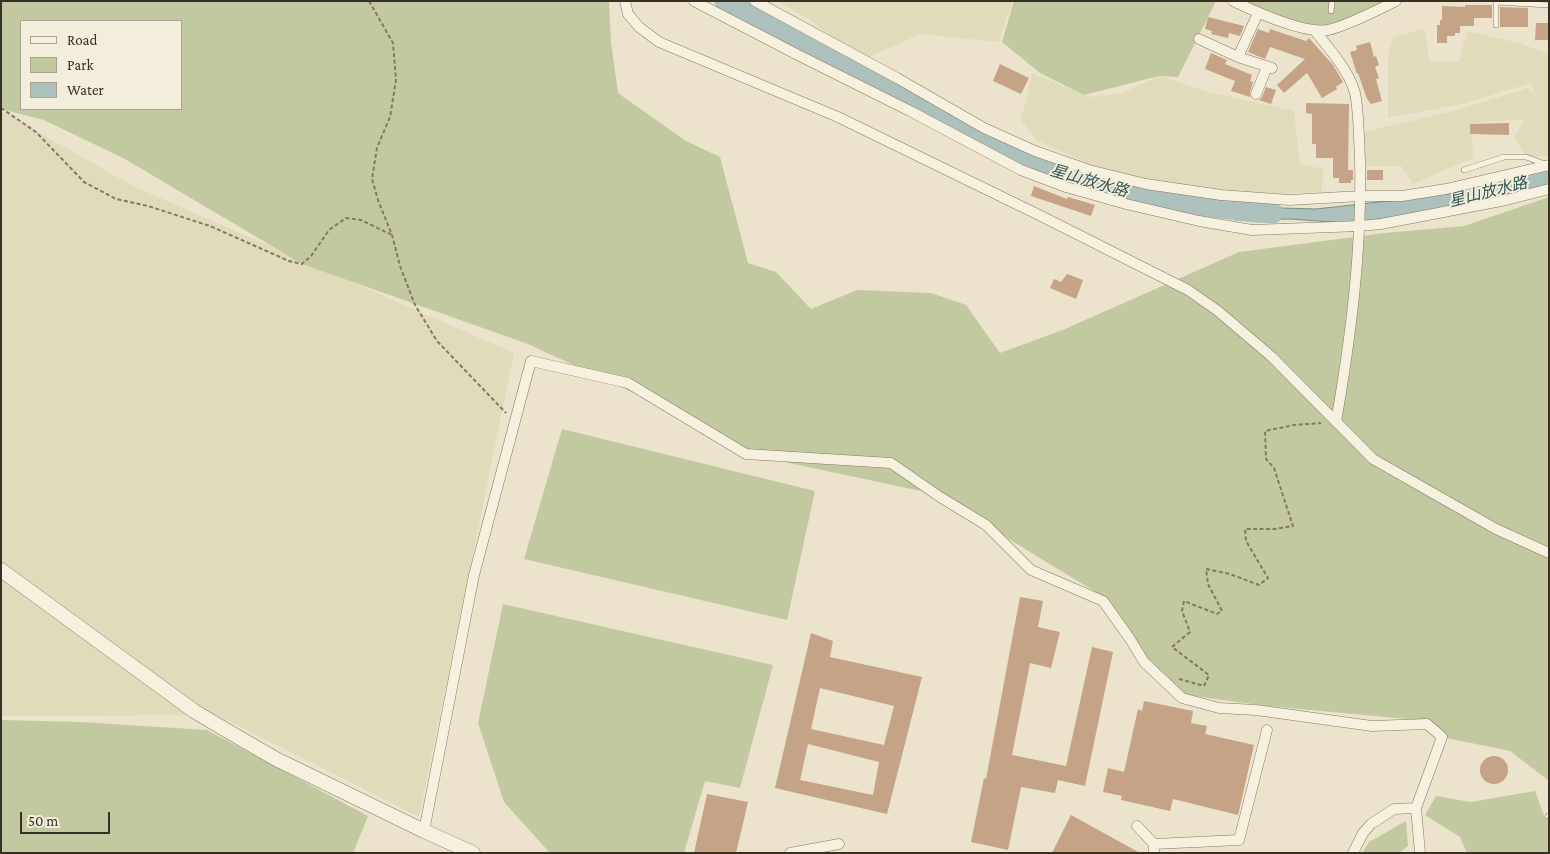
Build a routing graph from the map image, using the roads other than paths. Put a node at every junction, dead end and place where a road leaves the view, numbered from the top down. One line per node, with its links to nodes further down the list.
1 (625, 1): 20 (street)
2 (694, 1): 19 (street)
3 (755, 1): 18 (street)
4 (1233, 1): 9 (street)
5 (1332, 1): 8 (lane)
6 (1396, 1): 11 (street)
7 (1549, 5): 10 (lane)
8 (1331, 11)
9 (1258, 14): 11 (street); 13 (street)
10 (1496, 25)
11 (1314, 30): 18 (street)
12 (1199, 39): 13 (street)
13 (1238, 56): 14 (street)
14 (1256, 94)
15 (1548, 165): 16 (lane); 18 (street)
16 (1464, 170)
17 (1549, 189): 19 (street)
18 (1361, 196): 19 (street)
19 (1360, 226): 20 (street)
20 (1336, 422): 21 (street)
21 (1549, 553)
22 (1, 570): 26 (street)
23 (1267, 730): 28 (street)
24 (1416, 808): 26 (street); 31 (street); 32 (street)
25 (1138, 826): 28 (street)
26 (424, 831): 29 (street)
27 (839, 844): 30 (street)
28 (1154, 848)
29 (473, 853)
30 (790, 853)
31 (1353, 853)
32 (1420, 853)

